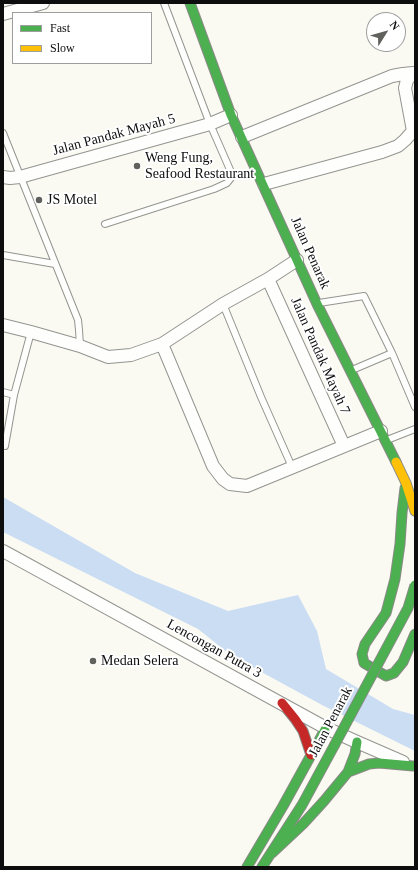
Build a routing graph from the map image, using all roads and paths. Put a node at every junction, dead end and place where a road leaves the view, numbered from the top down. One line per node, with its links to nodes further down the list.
1 (43, 3): 4 (street)
2 (164, 3): 7 (lane)
3 (190, 3): 6 (main road, Jalan Penarak)
4 (3, 14)
5 (414, 72): 8 (street); 10 (street)
6 (231, 115): 7 (street, Jalan Pandak Mayah 5); 10 (main road, Jalan Penarak)
7 (210, 124): 12 (street, Jalan Pandak Mayah 5); 14 (lane)
8 (414, 131): 13 (street)
9 (3, 133): 12 (lane)
10 (242, 137): 13 (main road, Jalan Penarak)
11 (3, 177): 12 (street, Jalan Pandak Mayah 5)
12 (20, 177): 17 (lane)
13 (264, 184): 16 (main road, Jalan Penarak)
14 (106, 224)
15 (3, 255): 17 (lane)
16 (297, 260): 18 (street); 20 (main road, Jalan Penarak)
17 (55, 264): 24 (lane)
18 (268, 279): 19 (street); 33 (street, Jalan Pandak Mayah 7)
19 (223, 304): 23 (street); 34 (lane)
20 (318, 304): 25 (lane); 26 (main road, Jalan Penarak)
21 (3, 325): 22 (street)
22 (31, 332): 24 (street); 28 (lane)
23 (162, 344): 24 (street); 34 (street)
24 (80, 346)
25 (392, 353): 26 (lane); 29 (lane)
26 (351, 370): 31 (main road, Jalan Penarak)
27 (3, 392): 28 (lane)
28 (14, 395): 32 (lane)
29 (415, 407)
30 (415, 429): 31 (lane)
31 (383, 436): 33 (street); 35 (main road, Jalan Penarak)
32 (5, 446)
33 (344, 446): 34 (street)
34 (292, 467)
35 (406, 484): 36 (main road); 37 (main road, Jalan Penarak); 40 (main road)
36 (415, 491)
37 (415, 511)
38 (3, 551): 41 (street, Lencongan Putra 3)
39 (415, 585): 47 (main road, Jalan Penarak, bridge)
40 (415, 634)
41 (282, 703): 42 (street, Lencongan Putra 3); 44 (main road)
42 (326, 728): 43 (street, Lencongan Putra 3); 44 (main road)
43 (357, 742): 45 (street, Lencongan Putra 3); 46 (main road)
44 (311, 755): 48 (main road)
45 (414, 766): 46 (main road)
46 (348, 772): 47 (main road)
47 (272, 853): 49 (main road, Jalan Penarak)
48 (247, 867)
49 (262, 867)

